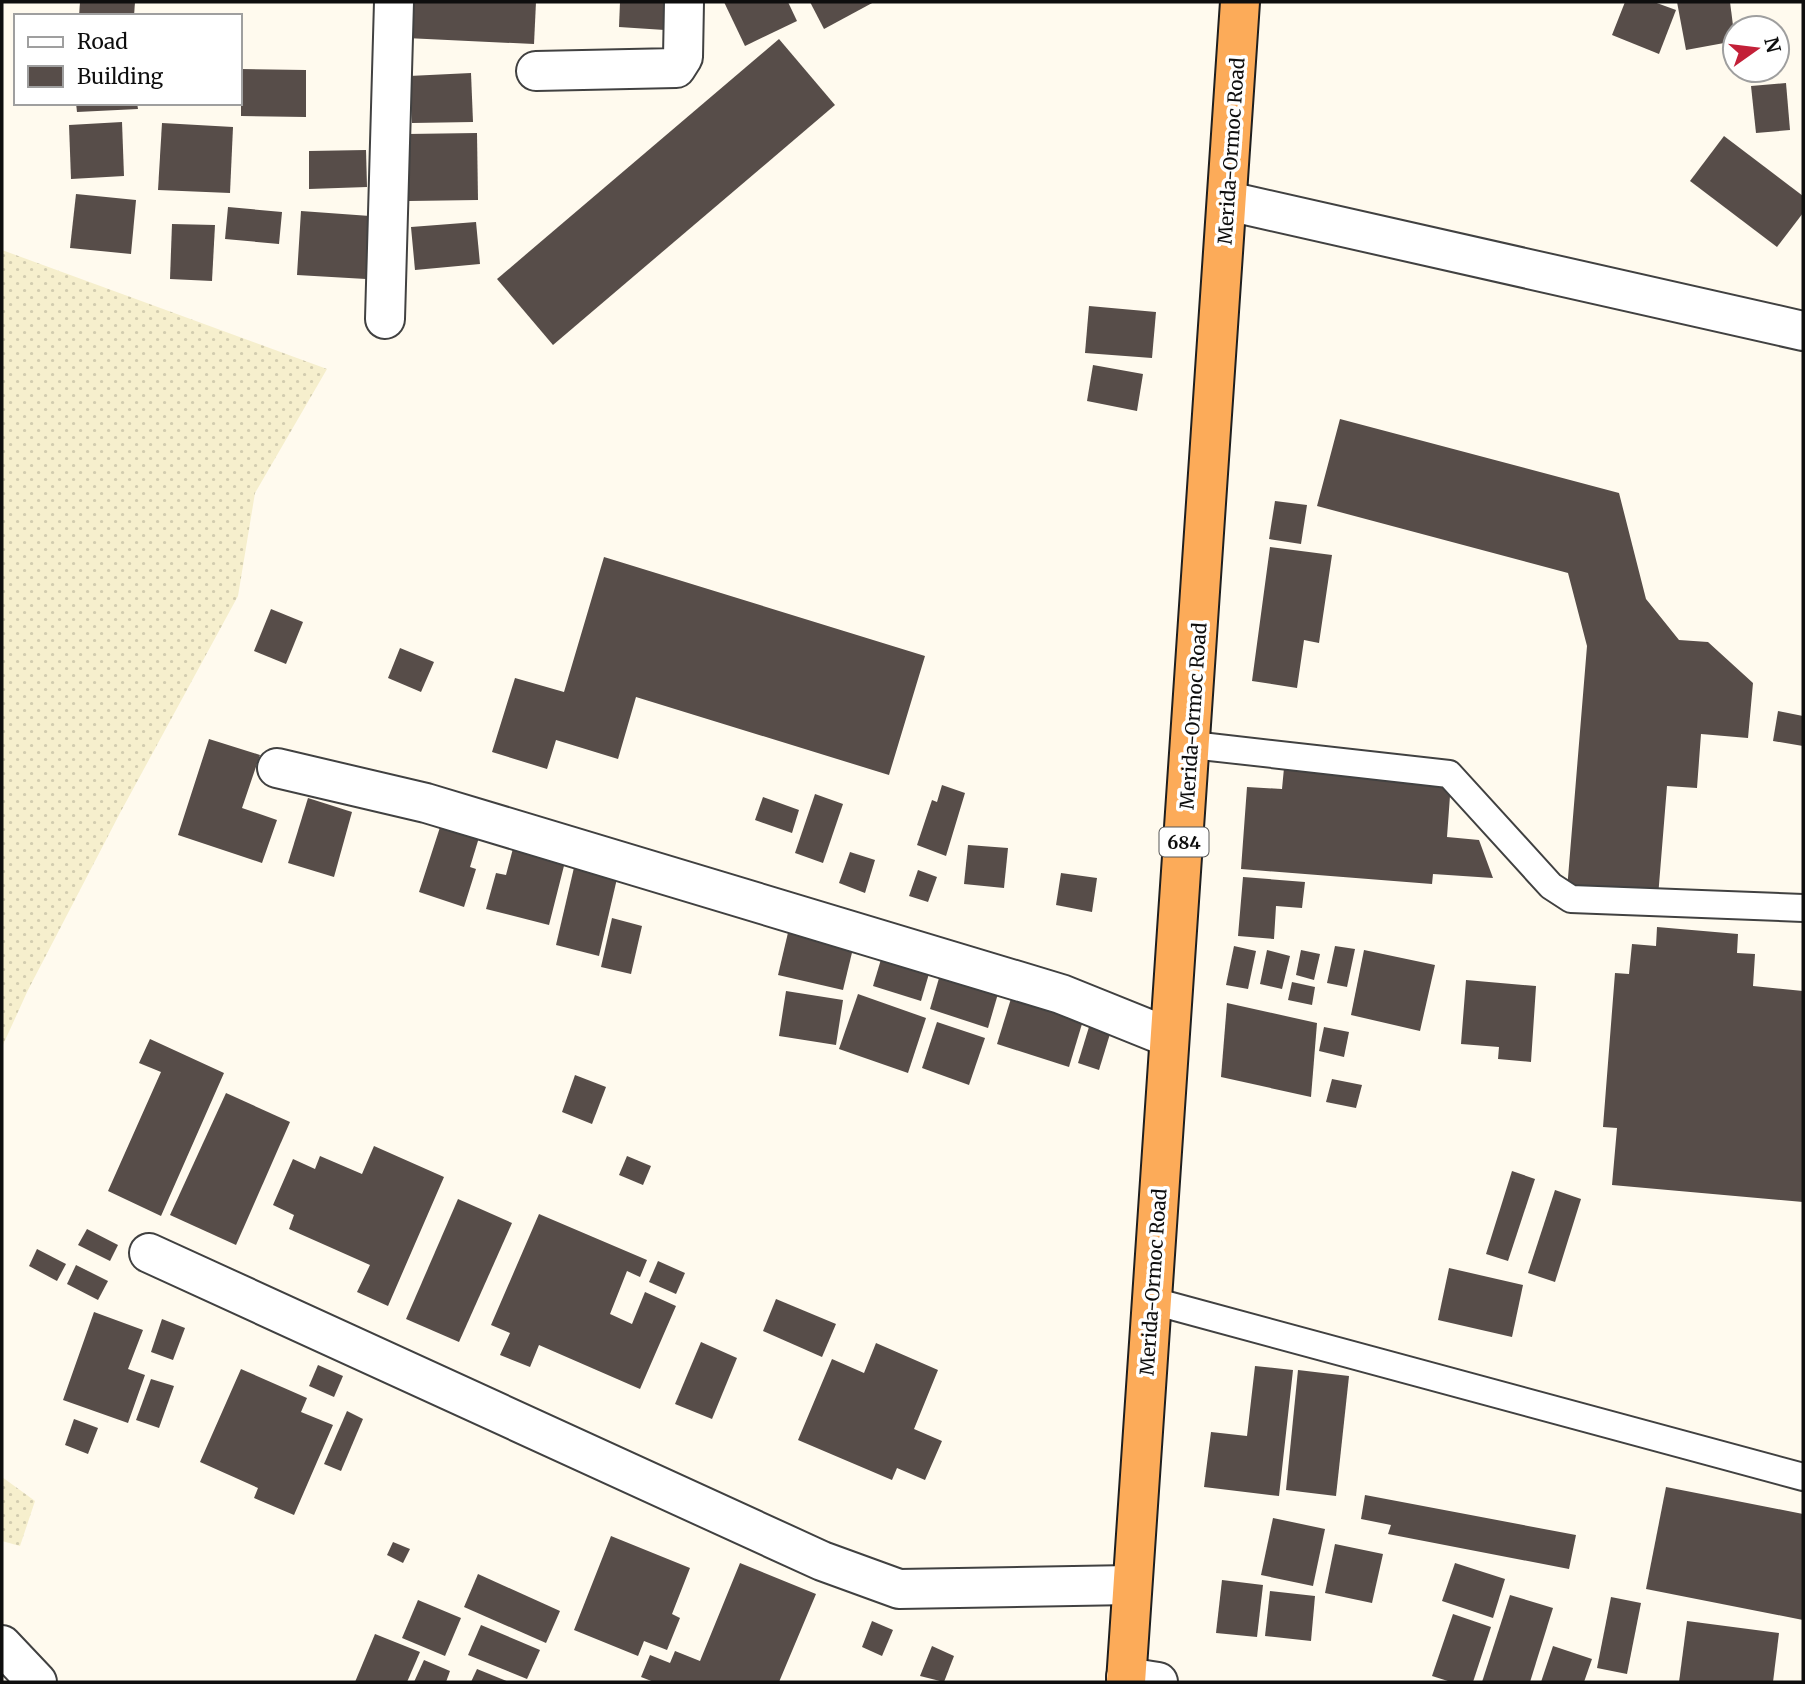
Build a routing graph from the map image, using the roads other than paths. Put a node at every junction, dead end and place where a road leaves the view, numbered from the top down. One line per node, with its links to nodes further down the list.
1 (394, 2): 6 (street)
2 (684, 2): 4 (street)
3 (1240, 2): 5 (highway, Merida-Ormoc Road / 684)
4 (536, 71)
5 (1228, 201): 7 (street); 8 (highway, Merida-Ormoc Road / 684)
6 (385, 319)
7 (1803, 331)
8 (1192, 745): 10 (lane); 11 (highway, Merida-Ormoc Road / 684)
9 (277, 768): 11 (street)
10 (1803, 908)
11 (1168, 1038): 13 (highway, Merida-Ormoc Road / 684)
12 (149, 1253): 15 (street)
13 (1153, 1301): 14 (lane); 15 (highway, Merida-Ormoc Road / 684)
14 (1803, 1477)
15 (1131, 1585): 17 (highway, Merida-Ormoc Road / 684)
16 (2, 1645): 18 (street)
17 (1137, 1680)
18 (37, 1682)

